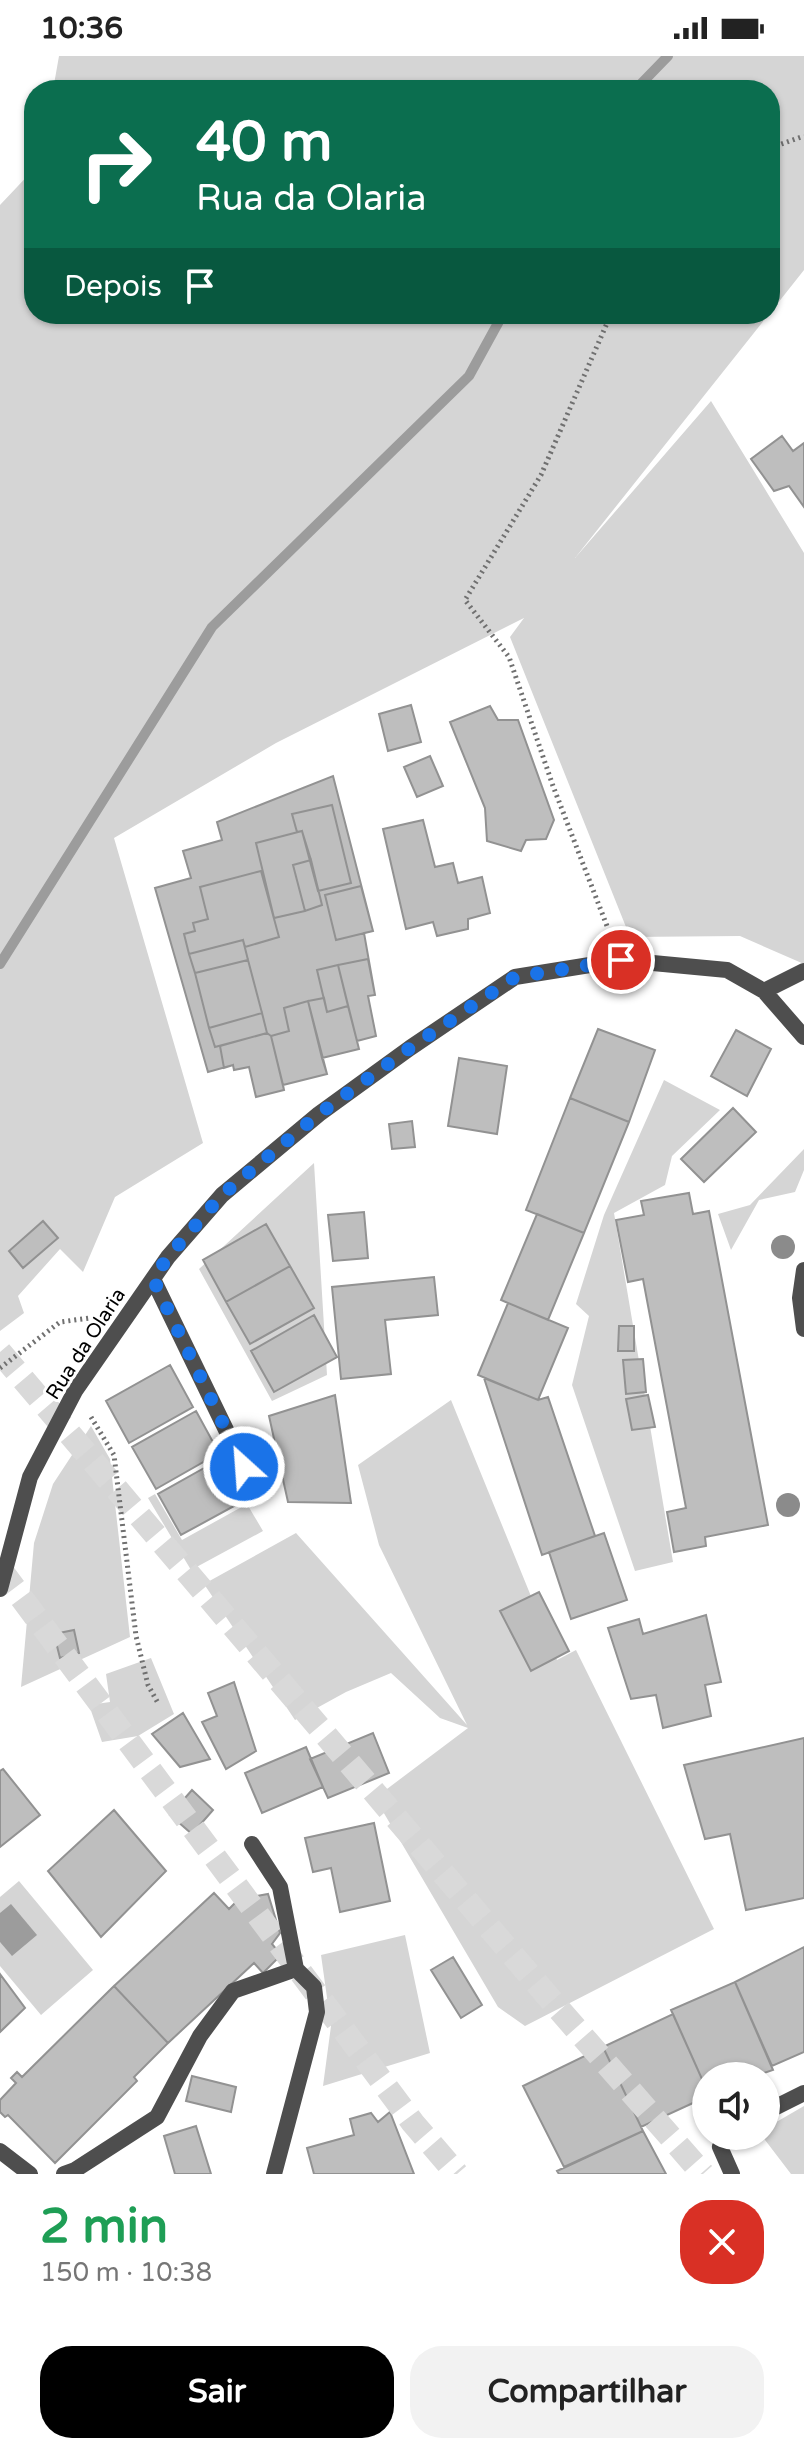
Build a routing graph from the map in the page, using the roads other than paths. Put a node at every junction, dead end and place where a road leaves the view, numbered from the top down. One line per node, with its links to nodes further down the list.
1 (804, 971): 2 (street)
2 (764, 991): 3 (street, Rua da Olaria); 5 (street, Rua da Olaria)
3 (804, 1037)
4 (804, 1270): 6 (street)
5 (153, 1279): 7 (street); 8 (street, Rua da Olaria)
6 (804, 1329)
7 (244, 1467)
8 (0, 1589)
9 (252, 1844): 10 (street)
10 (296, 1969): 16 (street); 17 (street)
11 (804, 2093): 12 (street)
12 (780, 2105)
13 (721, 2150): 18 (street)
14 (0, 2151): 15 (street)
15 (30, 2174)
16 (64, 2174)
17 (274, 2174)
18 (732, 2174)

